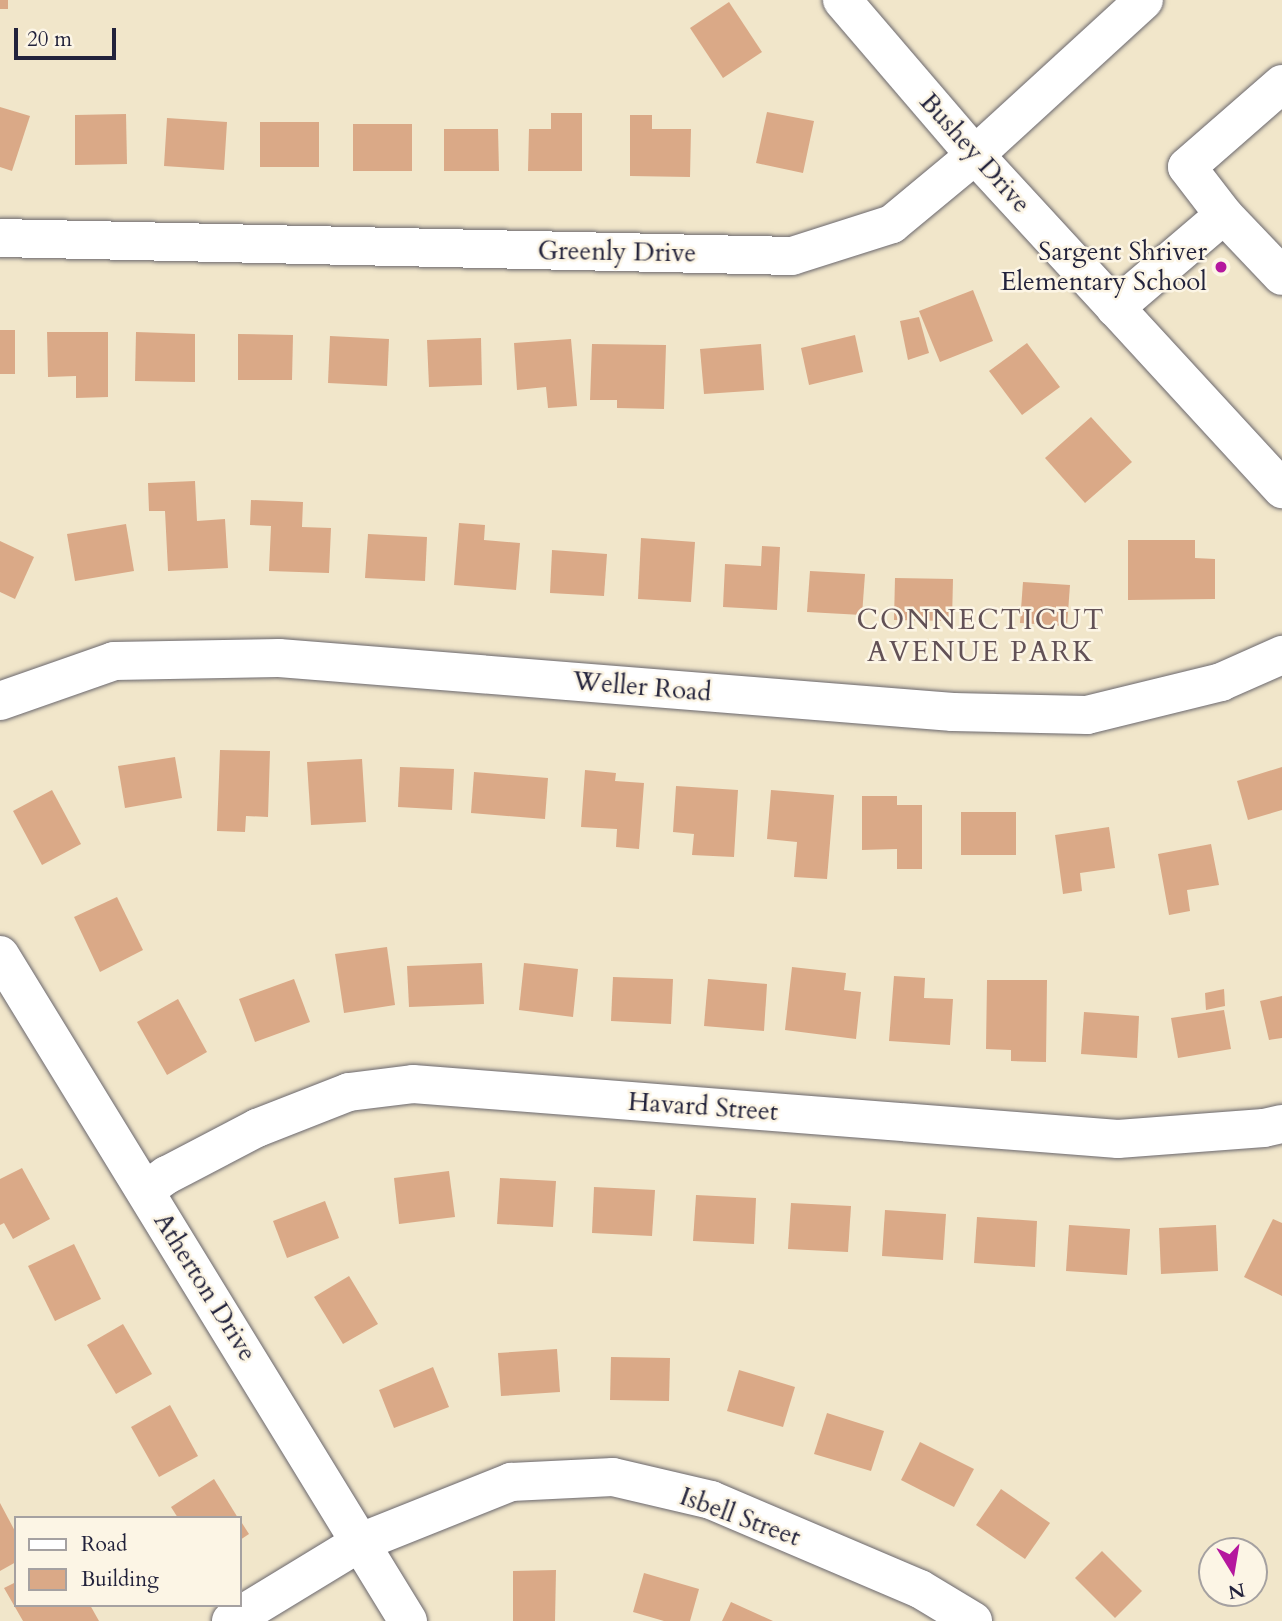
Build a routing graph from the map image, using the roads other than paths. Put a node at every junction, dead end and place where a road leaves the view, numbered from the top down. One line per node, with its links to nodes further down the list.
1 (842, 0): 4 (street, Bushey Drive)
2 (1144, 0): 4 (street, Greenly Drive)
3 (1282, 85): 5 (street)
4 (975, 155): 6 (street, Greenly Drive); 8 (street, Bushey Drive)
5 (1224, 215): 7 (street); 8 (street)
6 (0, 237)
7 (1282, 276)
8 (1115, 308): 9 (street, Bushey Drive)
9 (1282, 489)
10 (1282, 655): 11 (street, Weller Road)
11 (0, 701)
12 (0, 954): 14 (street, Atherton Drive)
13 (1282, 1124): 14 (street, Havard Street)
14 (146, 1190): 15 (street, Atherton Drive)
15 (361, 1542): 16 (street, Isbell Street); 17 (street, Atherton Drive); 18 (street, Isbell Street)
16 (231, 1621)
17 (408, 1621)
18 (973, 1621)

